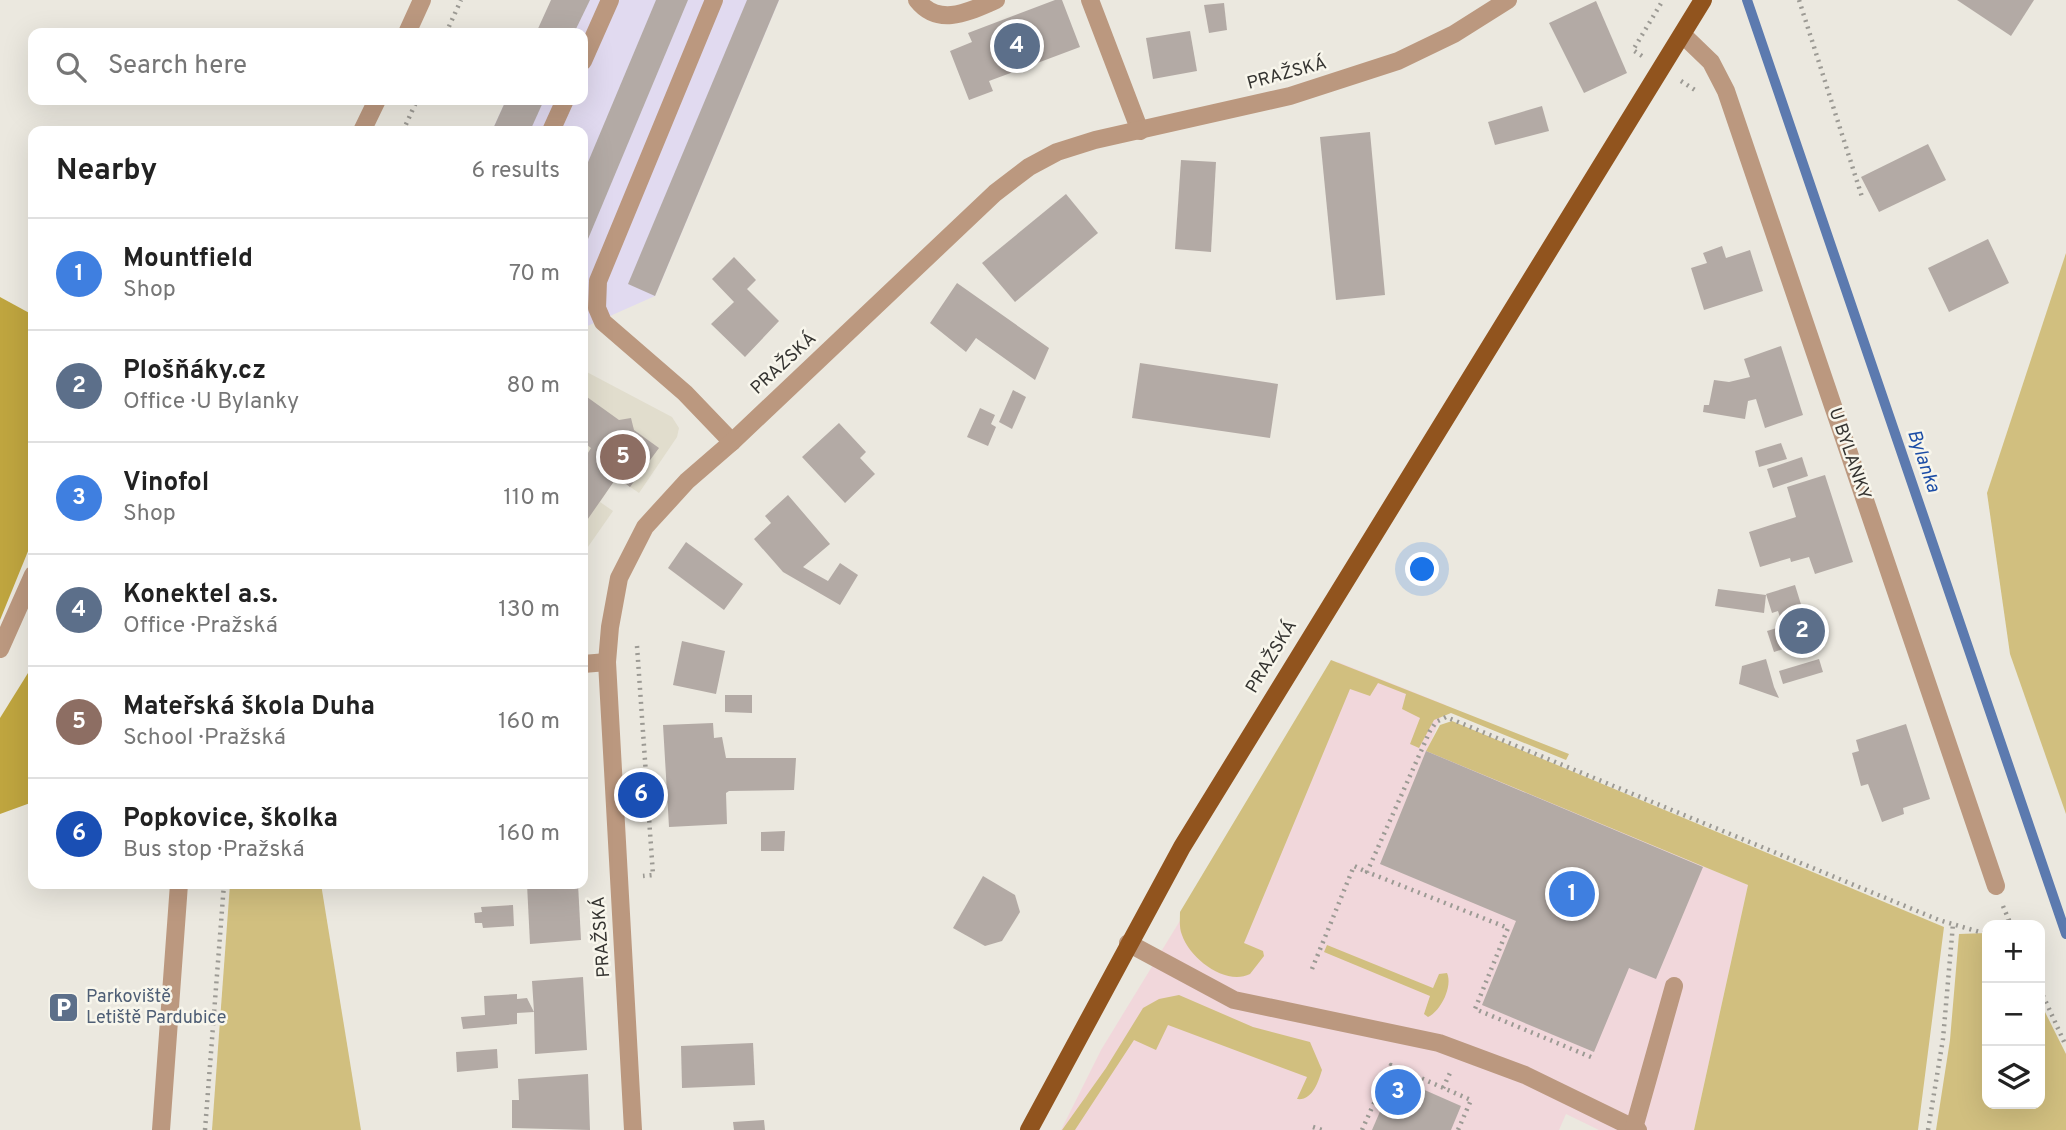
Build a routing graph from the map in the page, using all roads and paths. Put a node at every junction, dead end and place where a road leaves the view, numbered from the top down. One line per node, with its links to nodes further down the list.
1 (422, 0): 11 (street)
2 (461, 0): 12 (path)
3 (611, 0): 14 (street)
4 (714, 0): 23 (street)
5 (917, 0): 6 (street)
6 (996, 0)
7 (1090, 0): 21 (street)
8 (1508, 0): 21 (street, PRAŽSKÁ)
9 (1799, 0): 22 (path)
10 (1702, 1): 13 (main road, PRAŽSKÁ)
11 (409, 28)
12 (448, 28)
13 (1684, 35): 31 (street, U BYLANKY); 36 (main road, PRAŽSKÁ)
14 (588, 50)
15 (375, 105): 18 (street)
16 (415, 105): 19 (path)
17 (563, 105): 20 (street)
18 (364, 126)
19 (404, 126)
20 (553, 126)
21 (1140, 131): 23 (street, PRAŽSKÁ)
22 (1863, 200)
23 (732, 442): 27 (street, PRAŽSKÁ)
24 (28, 586): 26 (street)
25 (637, 638): 30 (path)
26 (0, 649)
27 (607, 662): 28 (street); 30 (street, PRAŽSKÁ)
28 (588, 664)
29 (1367, 872): 34 (path); 37 (path); 41 (path)
30 (620, 878): 46 (street, PRAŽSKÁ)
31 (1996, 886)
32 (178, 889): 44 (street)
33 (224, 889): 45 (path)
34 (1953, 924): 35 (path); 51 (path)
35 (1982, 933)
36 (1128, 943): 43 (street); 47 (main road, PRAŽSKÁ)
37 (1311, 969)
38 (1674, 986): 43 (street)
39 (2045, 1000): 40 (path)
40 (2066, 1046)
41 (1591, 1057)
42 (1313, 1127): 48 (path)
43 (1636, 1129)
44 (161, 1130)
45 (205, 1130)
46 (633, 1130)
47 (1029, 1130)
48 (1322, 1130)
49 (1362, 1130): 50 (path)
50 (1458, 1130)
51 (1928, 1130)

